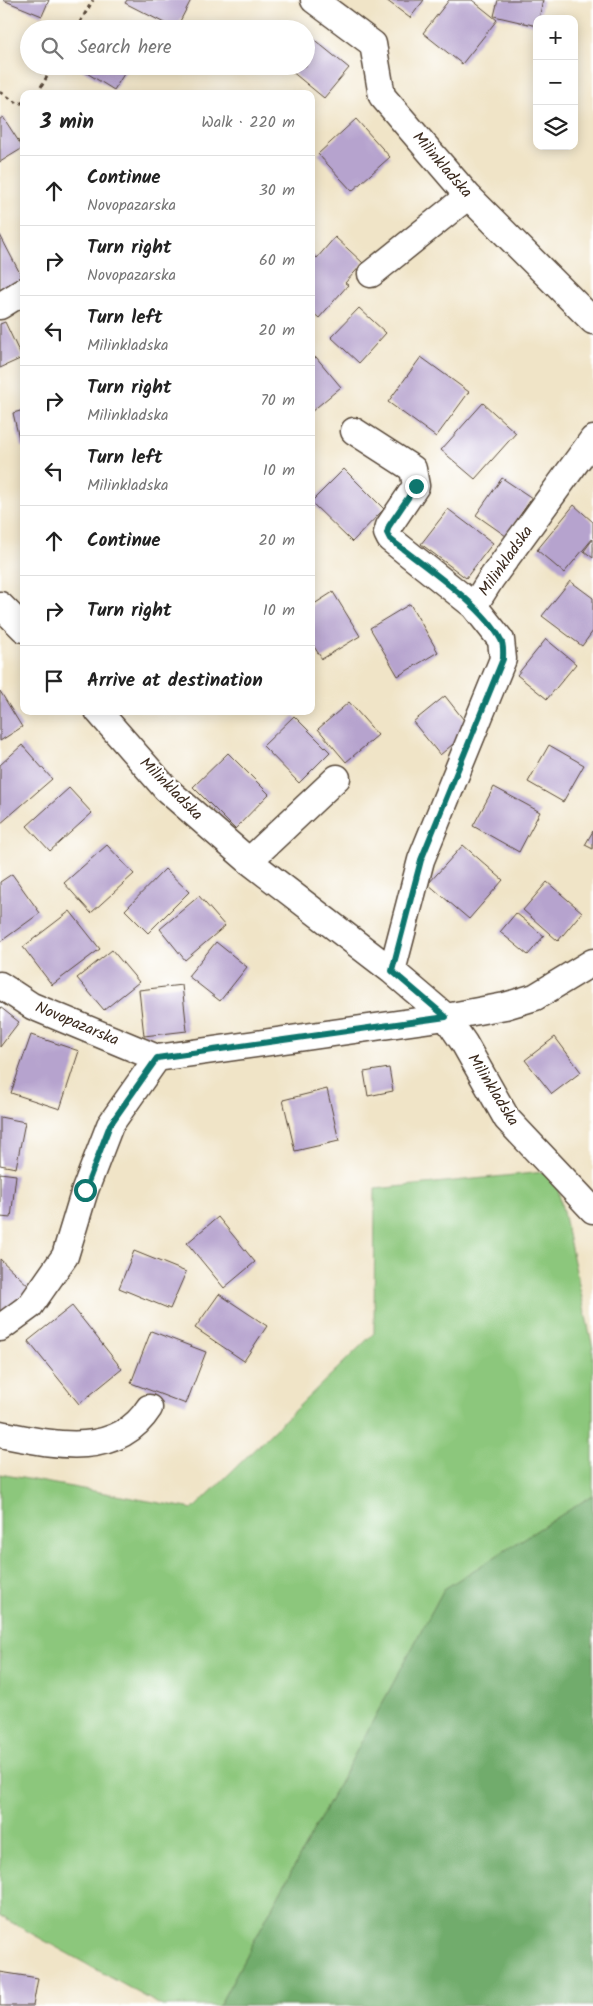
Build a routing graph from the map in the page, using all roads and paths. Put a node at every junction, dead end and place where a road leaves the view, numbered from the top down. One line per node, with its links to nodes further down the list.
1 (93, 0): 3 (path)
2 (314, 0): 8 (street, Milinkladska)
3 (81, 20)
4 (48, 75): 5 (path)
5 (39, 90)
6 (0, 92): 7 (path)
7 (20, 104)
8 (468, 196): 9 (street); 12 (street, Milinkladska)
9 (371, 274)
10 (20, 294): 11 (street)
11 (0, 306)
12 (593, 321)
13 (354, 431): 16 (street)
14 (593, 439): 16 (street, Milinkladska)
15 (0, 605): 17 (street)
16 (474, 606): 22 (street, Milinkladska)
17 (20, 625)
18 (101, 715): 20 (street, Milinkladska)
19 (336, 778): 20 (street)
20 (249, 861): 22 (street, Milinkladska)
21 (593, 962): 24 (street)
22 (392, 971): 24 (street, Milinkladska)
23 (0, 985): 25 (street, Novopazarska)
24 (446, 1017): 25 (street); 26 (street, Milinkladska)
25 (157, 1058): 27 (street)
26 (593, 1210)
27 (0, 1328)
28 (149, 1408): 29 (street)
29 (0, 1434)

